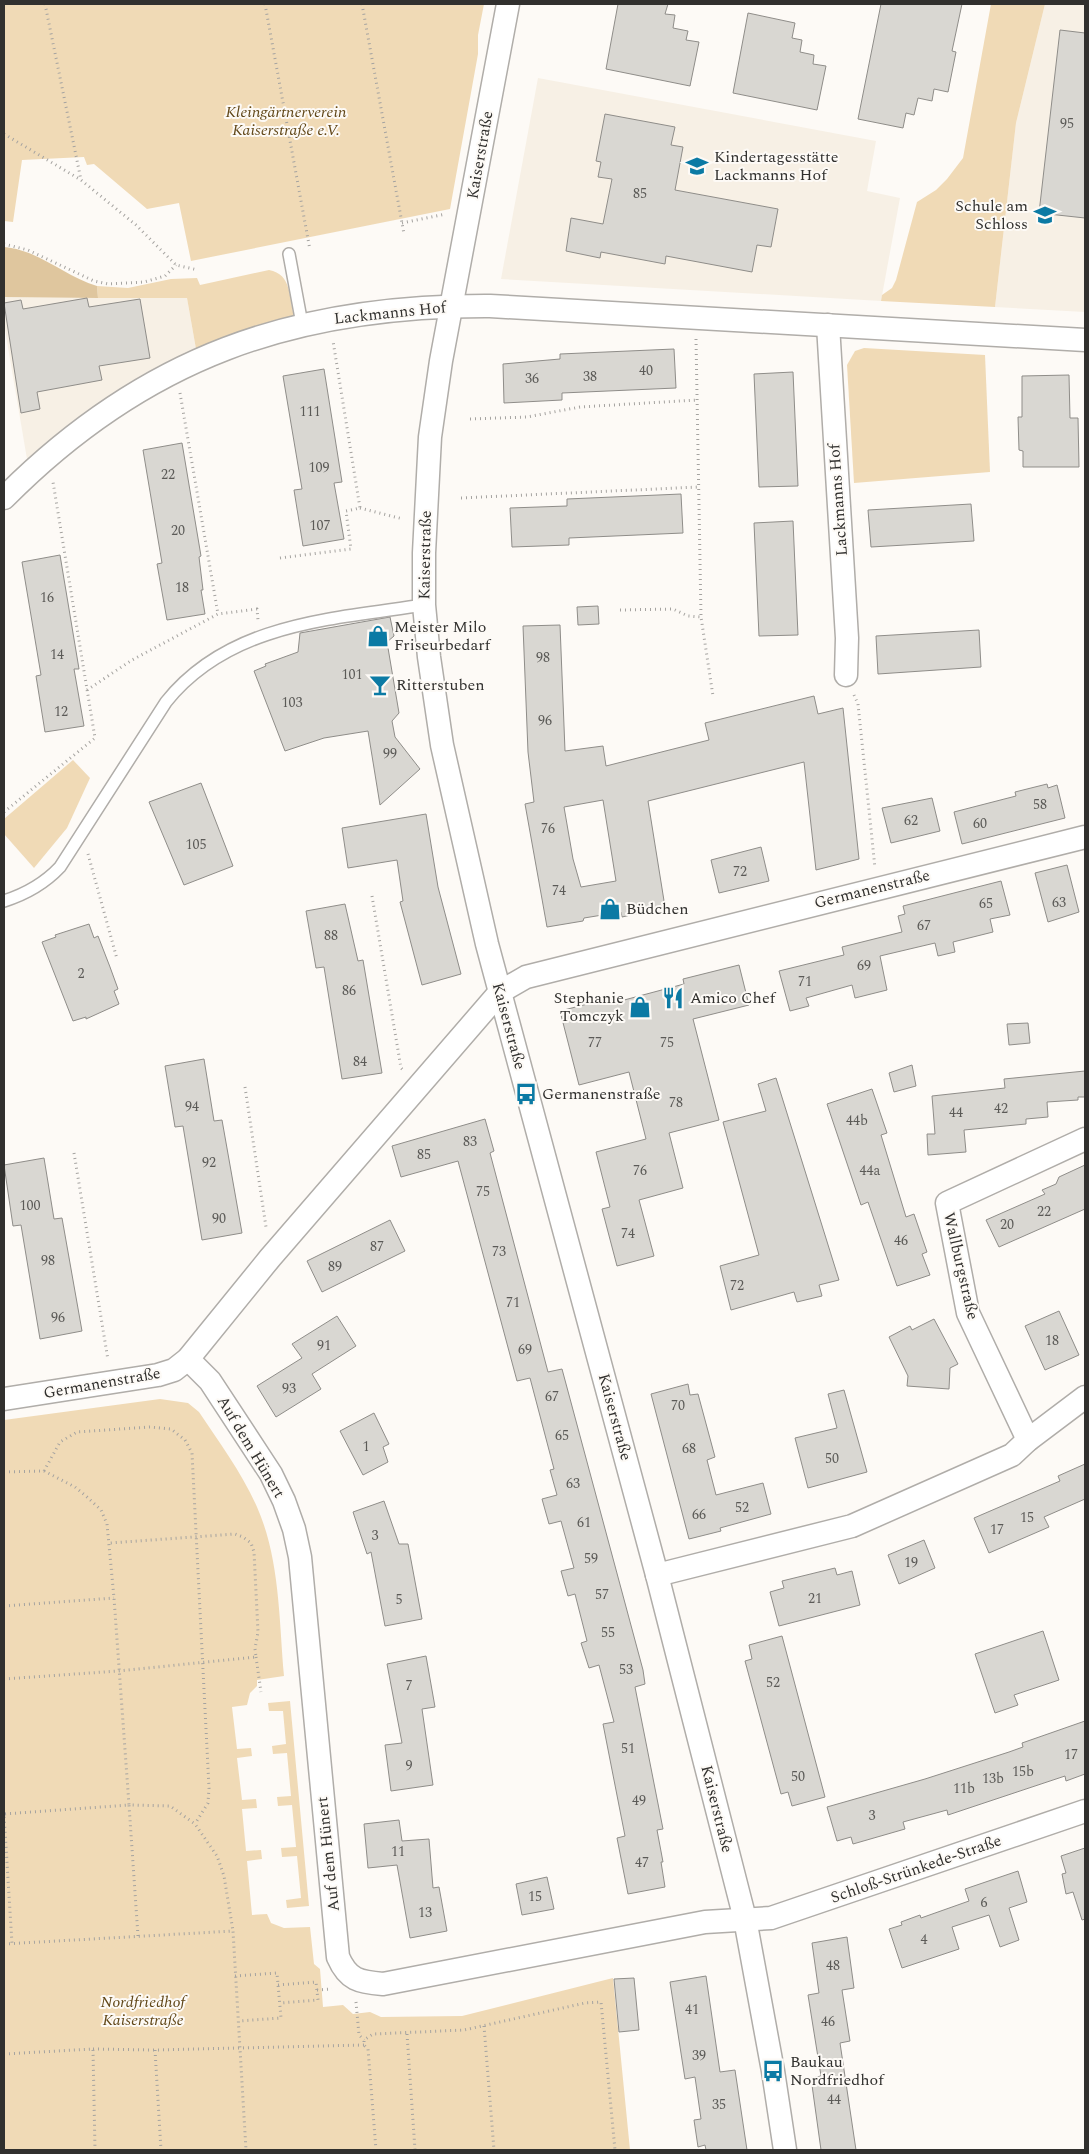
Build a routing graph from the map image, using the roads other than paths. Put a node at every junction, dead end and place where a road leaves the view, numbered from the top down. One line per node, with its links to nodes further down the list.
1 (508, 4): 3 (street, Kaiserstraße)
2 (290, 254): 4 (lane)
3 (452, 306): 4 (street, Lackmanns Hof); 5 (street, Lackmanns Hof); 8 (street, Kaiserstraße)
4 (302, 324): 7 (street, Lackmanns Hof)
5 (828, 325): 6 (street, Lackmanns Hof); 9 (street, Lackmanns Hof)
6 (1085, 340)
7 (4, 498)
8 (424, 605): 11 (lane); 12 (street, Kaiserstraße)
9 (846, 675)
10 (1085, 837): 12 (street, Germanenstraße)
11 (4, 901)
12 (500, 992): 14 (street, Germanenstraße); 18 (street, Kaiserstraße)
13 (1085, 1139): 17 (street, Wallburgstraße)
14 (188, 1358): 16 (street, Germanenstraße); 20 (street, Auf dem Hünert)
15 (1085, 1397): 17 (street)
16 (4, 1399)
17 (1028, 1440): 18 (street)
18 (657, 1575): 20 (street, Kaiserstraße)
19 (1085, 1811): 20 (street, Schloß-Strünkede-Straße)
20 (745, 1919): 21 (street, Kaiserstraße)
21 (785, 2150)

